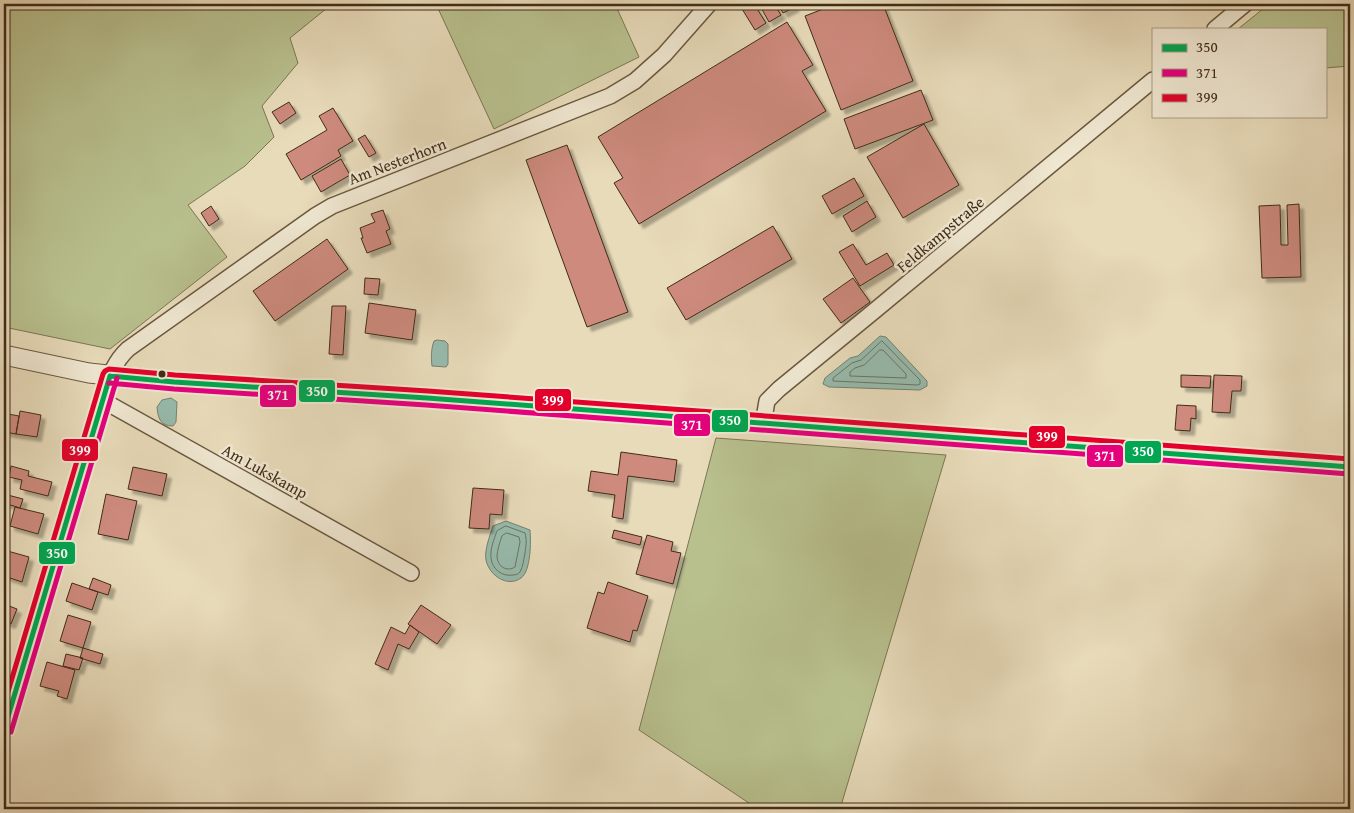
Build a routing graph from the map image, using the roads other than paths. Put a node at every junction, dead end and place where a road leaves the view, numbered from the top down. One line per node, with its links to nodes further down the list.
1 (709, 4): 6 (street, Am Nesterhorn)
2 (1245, 4): 3 (street)
3 (1216, 28)
4 (1152, 81): 8 (street, Feldkampstraße)
5 (4, 354): 6 (street)
6 (110, 376): 7 (street, Am Nesterhorn); 8 (street)
7 (102, 400): 10 (street, Am Lukskamp); 11 (street, Am Nesterhorn)
8 (763, 424): 9 (street)
9 (1350, 467)
10 (411, 573)
11 (4, 730)

